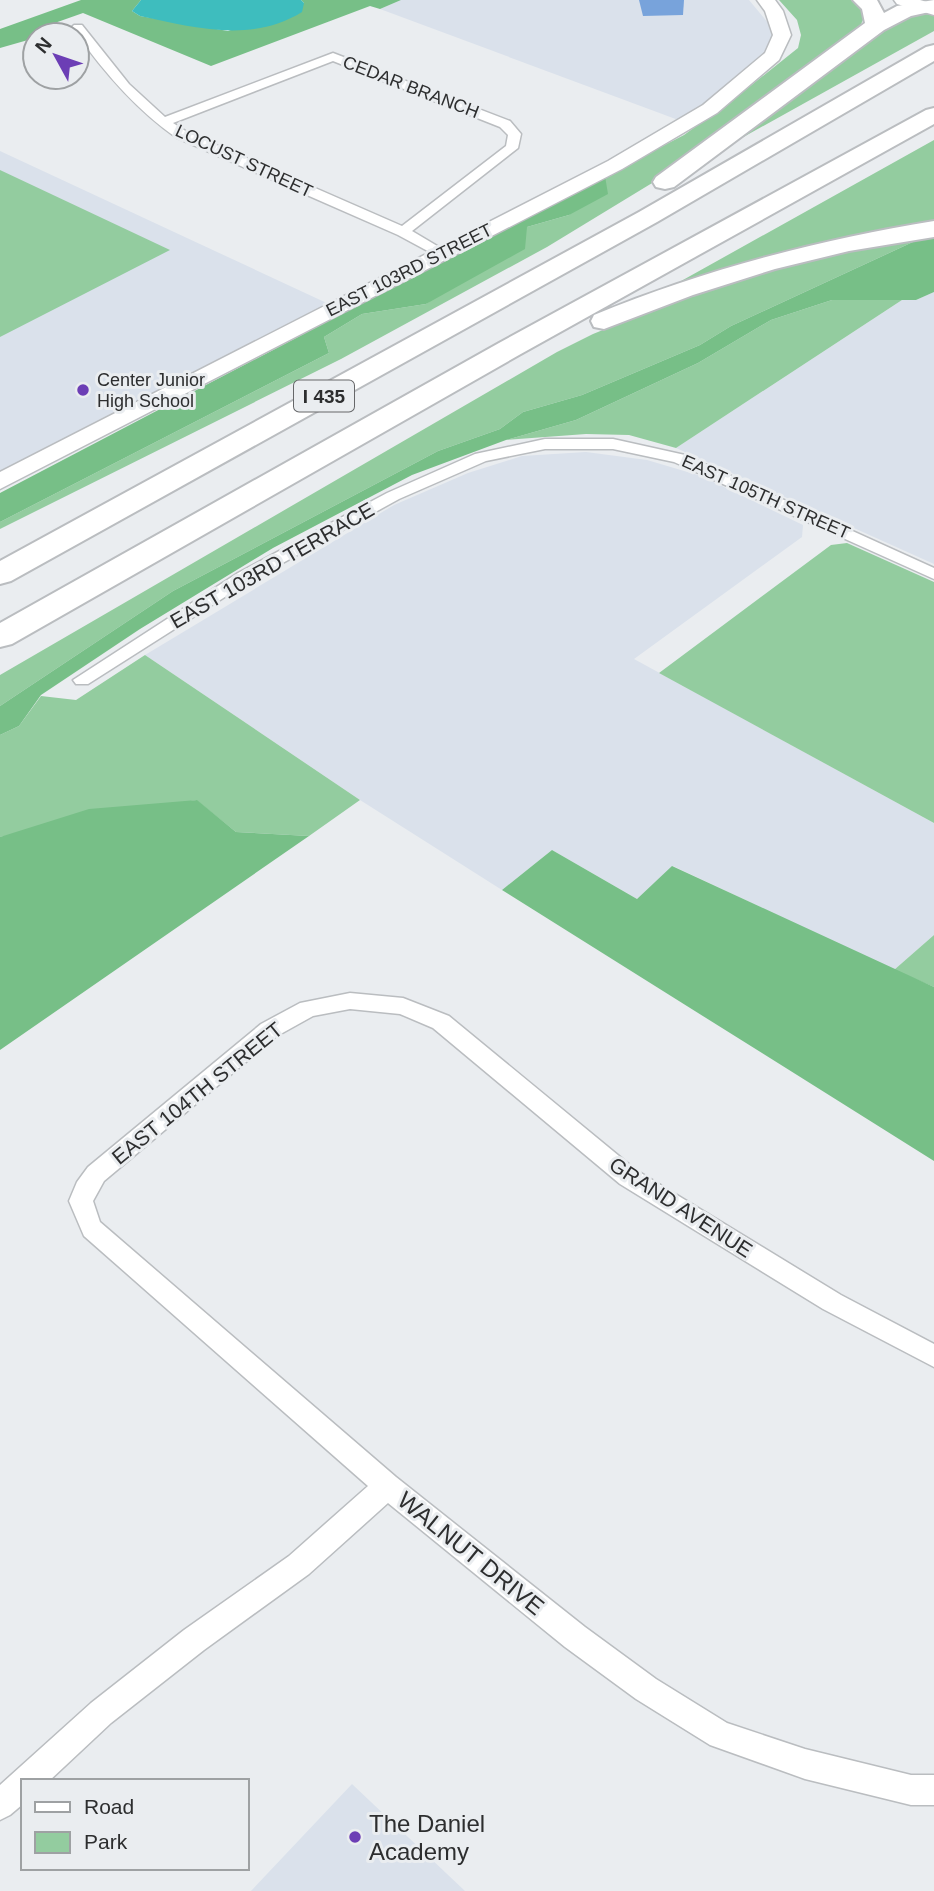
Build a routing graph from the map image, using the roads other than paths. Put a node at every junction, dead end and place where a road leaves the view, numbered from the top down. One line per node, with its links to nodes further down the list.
1 (752, 0): 5 (street)
2 (766, 0): 5 (street, EAST 103RD STREET)
3 (864, 0): 6 (highway)
4 (924, 5): 6 (highway)
5 (776, 23): 14 (street, EAST 103RD STREET)
6 (876, 25): 11 (highway)
7 (91, 46): 10 (street, LOCUST STREET)
8 (934, 51): 11 (highway, I 435)
9 (934, 116): 15 (highway, I 435)
10 (162, 123): 13 (street, LOCUST STREET); 13 (street, CEDAR BRANCH)
11 (648, 217): 18 (highway, I 435)
12 (934, 229): 15 (highway)
13 (403, 232): 14 (street, LOCUST STREET)
14 (442, 253): 17 (street, EAST 103RD STREET)
15 (509, 349): 20 (highway, I 435)
16 (468, 462): 19 (street, EAST 105TH STREET); 21 (street, EAST 103RD TERRACE)
17 (0, 482)
18 (0, 574)
19 (934, 574)
20 (0, 637)
21 (82, 680)
22 (370, 1002): 23 (street, EAST 104TH STREET); 24 (street, GRAND AVENUE)
23 (81, 1200): 25 (street, WALNUT DRIVE)
24 (934, 1356)
25 (387, 1486): 26 (street); 27 (street, WALNUT DRIVE)
26 (24, 1779)
27 (934, 1790)

